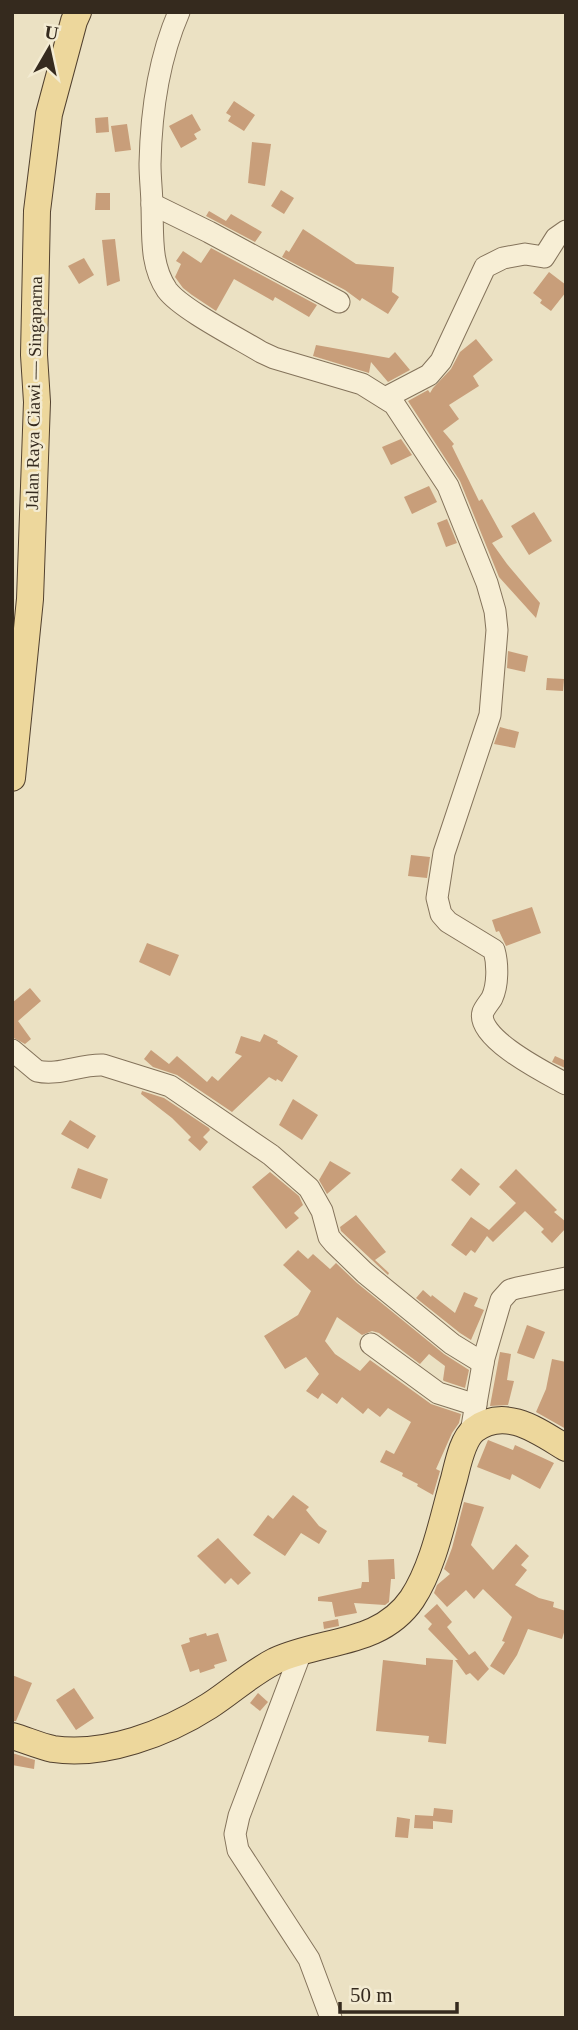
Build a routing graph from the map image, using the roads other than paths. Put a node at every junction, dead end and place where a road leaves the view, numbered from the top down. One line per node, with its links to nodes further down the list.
1 (78, 12): 7 (main road, Jalan Raya Ciawi — Singaparna)
2 (179, 12): 3 (street)
3 (152, 204): 5 (street); 6 (street)
4 (566, 231): 6 (street)
5 (339, 302)
6 (385, 398): 9 (street)
7 (12, 778)
8 (12, 1050): 12 (street)
9 (566, 1084)
10 (566, 1278): 12 (street)
11 (371, 1344): 13 (street)
12 (483, 1363): 13 (street)
13 (476, 1405): 14 (street)
14 (471, 1432): 15 (main road); 16 (main road)
15 (566, 1448)
16 (301, 1652): 17 (main road); 18 (street)
17 (12, 1736)
18 (331, 2018)

